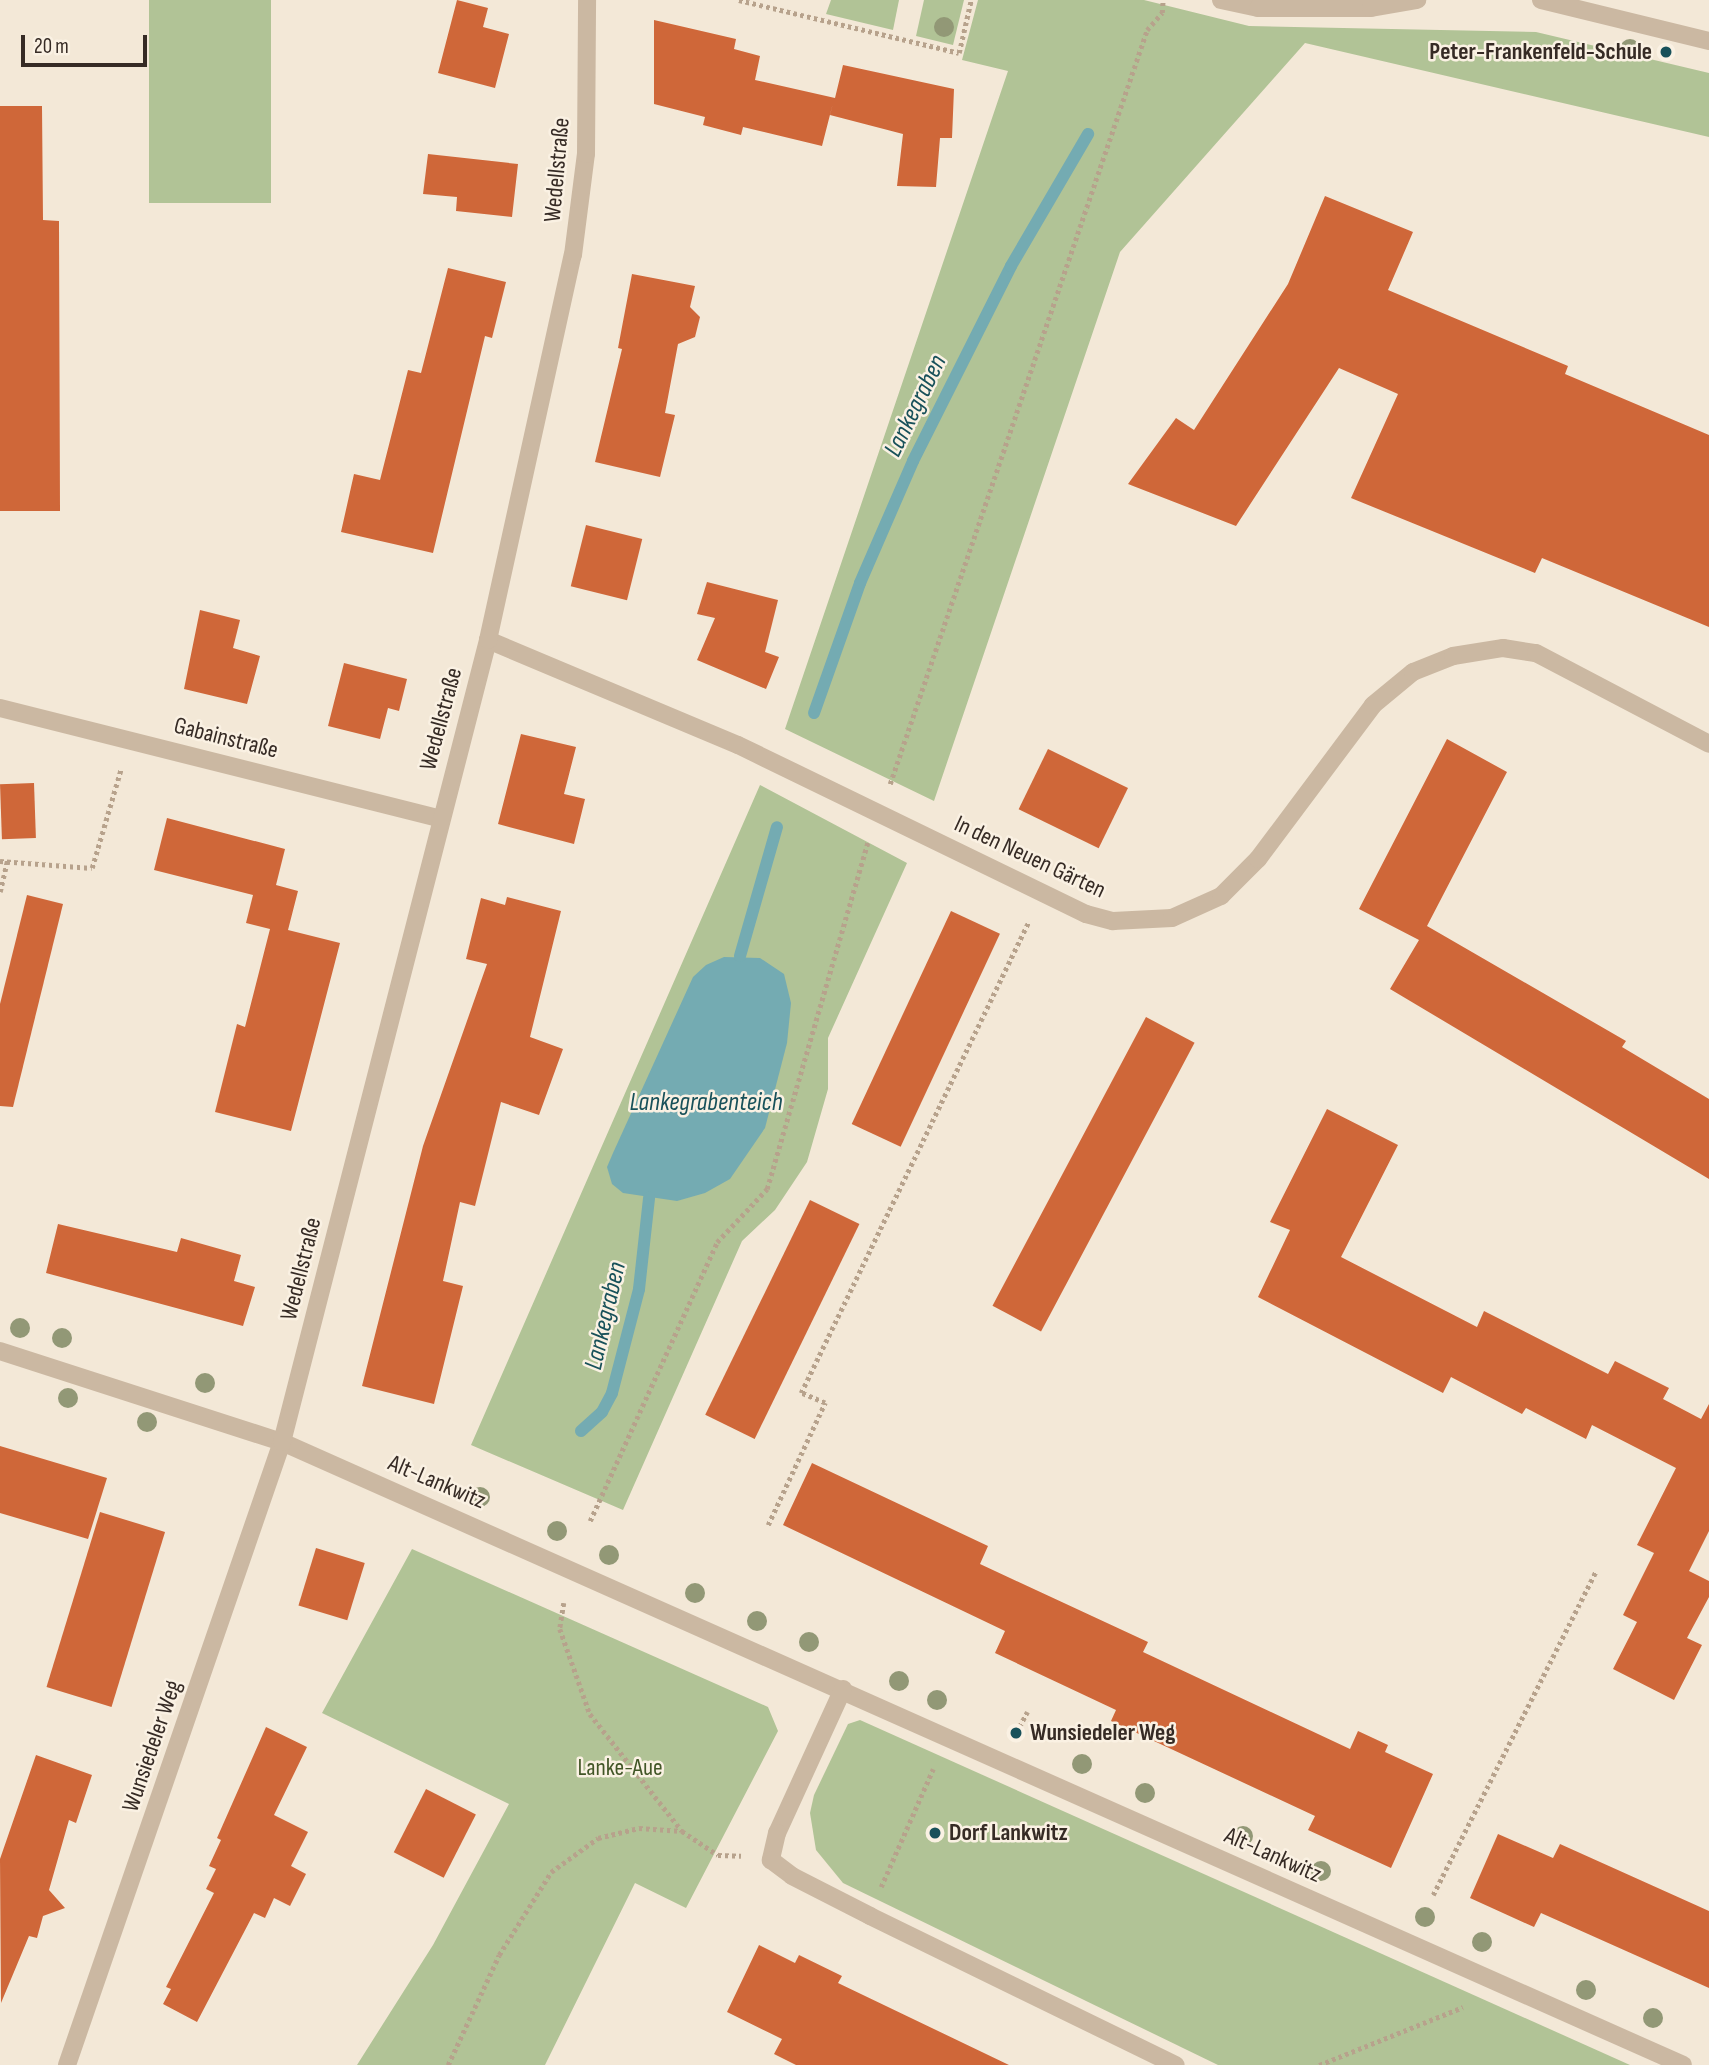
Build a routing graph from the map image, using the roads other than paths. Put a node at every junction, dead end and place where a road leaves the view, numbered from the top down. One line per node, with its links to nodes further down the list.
1 (587, 0): 6 (street, Wedellstraße)
2 (1221, 0): 3 (street)
3 (1417, 0)
4 (1541, 0): 5 (street)
5 (1709, 41)
6 (488, 640): 8 (street, In den Neuen Gärten); 9 (street, Wedellstraße)
7 (0, 708): 9 (street, Gabainstraße)
8 (1709, 744)
9 (439, 818): 11 (street, Wedellstraße)
10 (0, 1351): 11 (street, Alt-Lankwitz)
11 (282, 1442): 12 (street, Alt-Lankwitz); 13 (street, Wunsiedeler Weg)
12 (843, 1689): 14 (street); 15 (street, Alt-Lankwitz)
13 (67, 2065)
14 (1176, 2065)
15 (1684, 2065)

